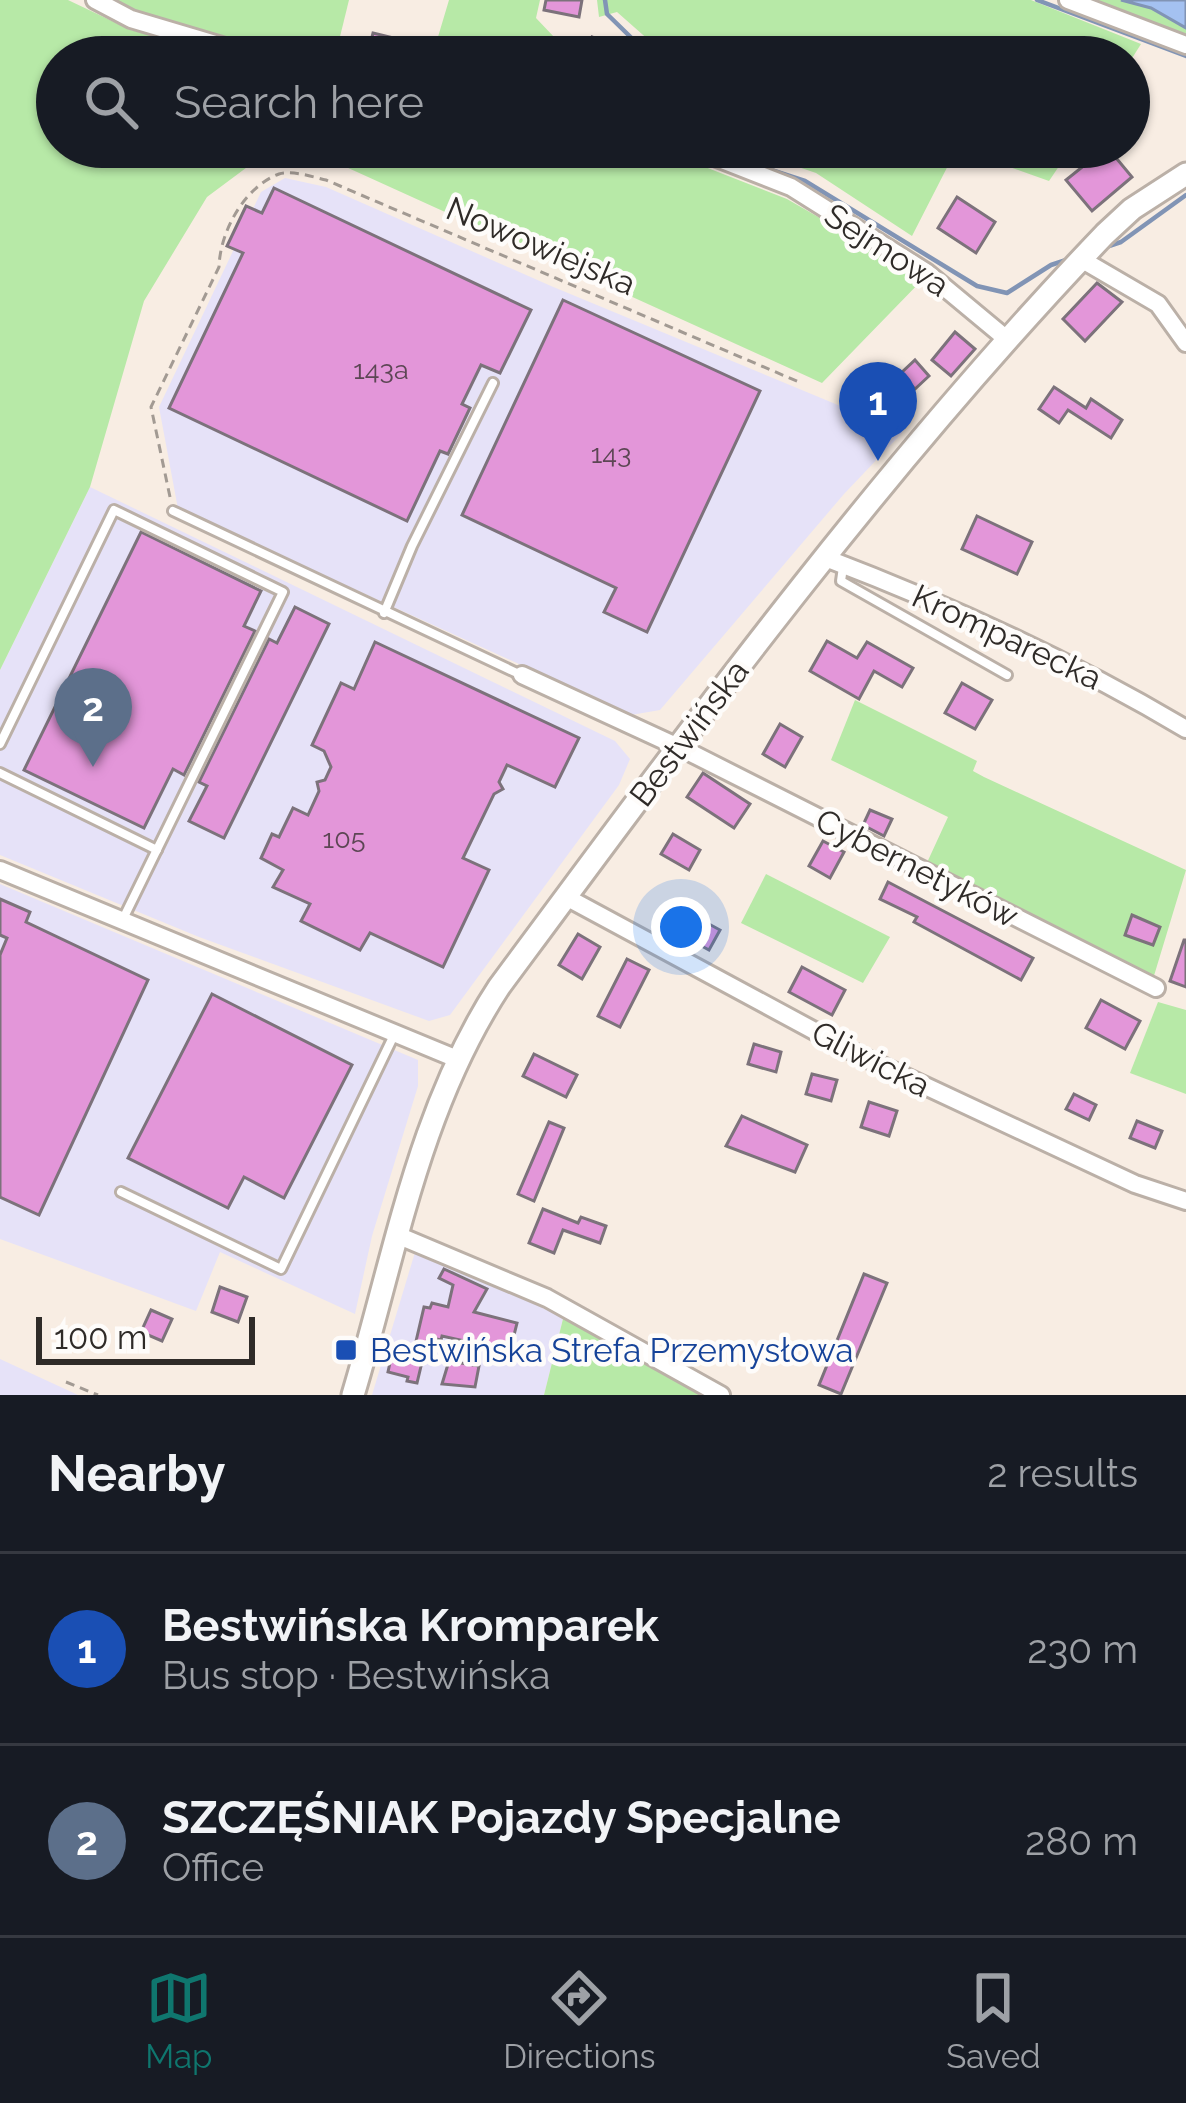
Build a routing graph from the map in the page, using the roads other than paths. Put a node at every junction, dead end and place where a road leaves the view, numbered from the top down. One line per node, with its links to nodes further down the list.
1 (94, 0): 3 (street)
2 (1068, 0): 4 (street)
3 (186, 36)
4 (1186, 45)
5 (743, 168): 8 (street, Sejmowa)
6 (1186, 174): 7 (street, Bestwińska)
7 (1081, 259): 8 (street, Bestwińska); 9 (street)
8 (1009, 341): 12 (street, Bestwińska)
9 (1186, 343)
10 (493, 383): 13 (lane)
11 (173, 511): 13 (lane)
12 (833, 561): 15 (lane); 16 (street, Kromparecka); 18 (street, Bestwińska)
13 (385, 613): 14 (lane)
14 (522, 675): 18 (street, Cybernetyków)
15 (1007, 675)
16 (1186, 729)
17 (0, 744): 20 (lane)
18 (677, 748): 22 (street, Bestwińska); 24 (street, Cybernetyków)
19 (0, 773): 20 (lane)
20 (157, 850): 23 (lane)
21 (0, 870): 23 (street)
22 (566, 897): 26 (street, Bestwińska); 28 (street, Gliwicka)
23 (122, 920): 25 (street)
24 (1156, 988)
25 (396, 1031): 26 (street); 27 (lane)
26 (457, 1059): 29 (street, Bestwińska)
27 (121, 1192)
28 (1186, 1201)
29 (397, 1234): 30 (street, Bestwińska); 31 (street)
30 (353, 1395)
31 (721, 1395)

